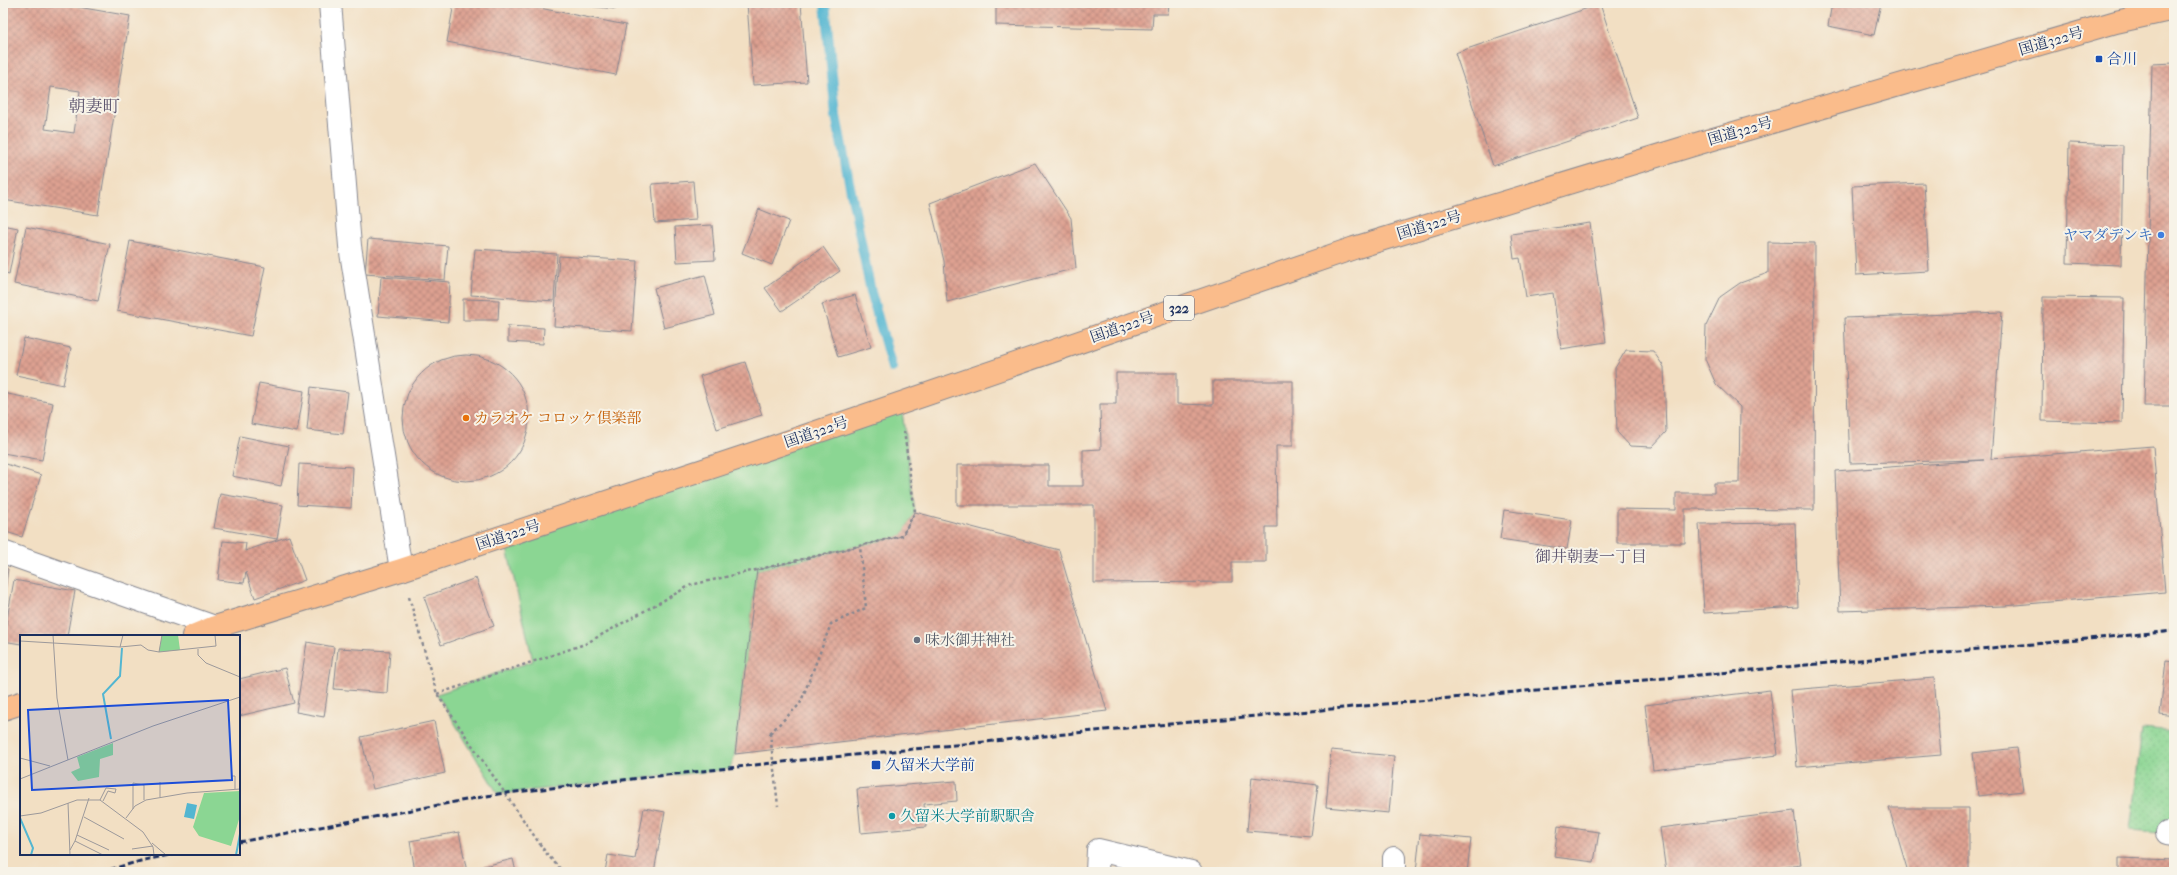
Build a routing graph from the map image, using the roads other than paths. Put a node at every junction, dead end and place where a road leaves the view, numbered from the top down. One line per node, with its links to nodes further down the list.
1 (330, 3): 4 (street)
2 (2174, 9): 4 (highway, 国道322号 / 322)
3 (3, 552): 5 (street)
4 (400, 570): 5 (highway, 国道322号 / 322)
5 (215, 627): 6 (highway, 国道322号 / 322)
6 (195, 635)
7 (20, 703): 8 (highway)
8 (3, 709)
9 (1097, 872): 10 (street)
10 (1191, 872)

